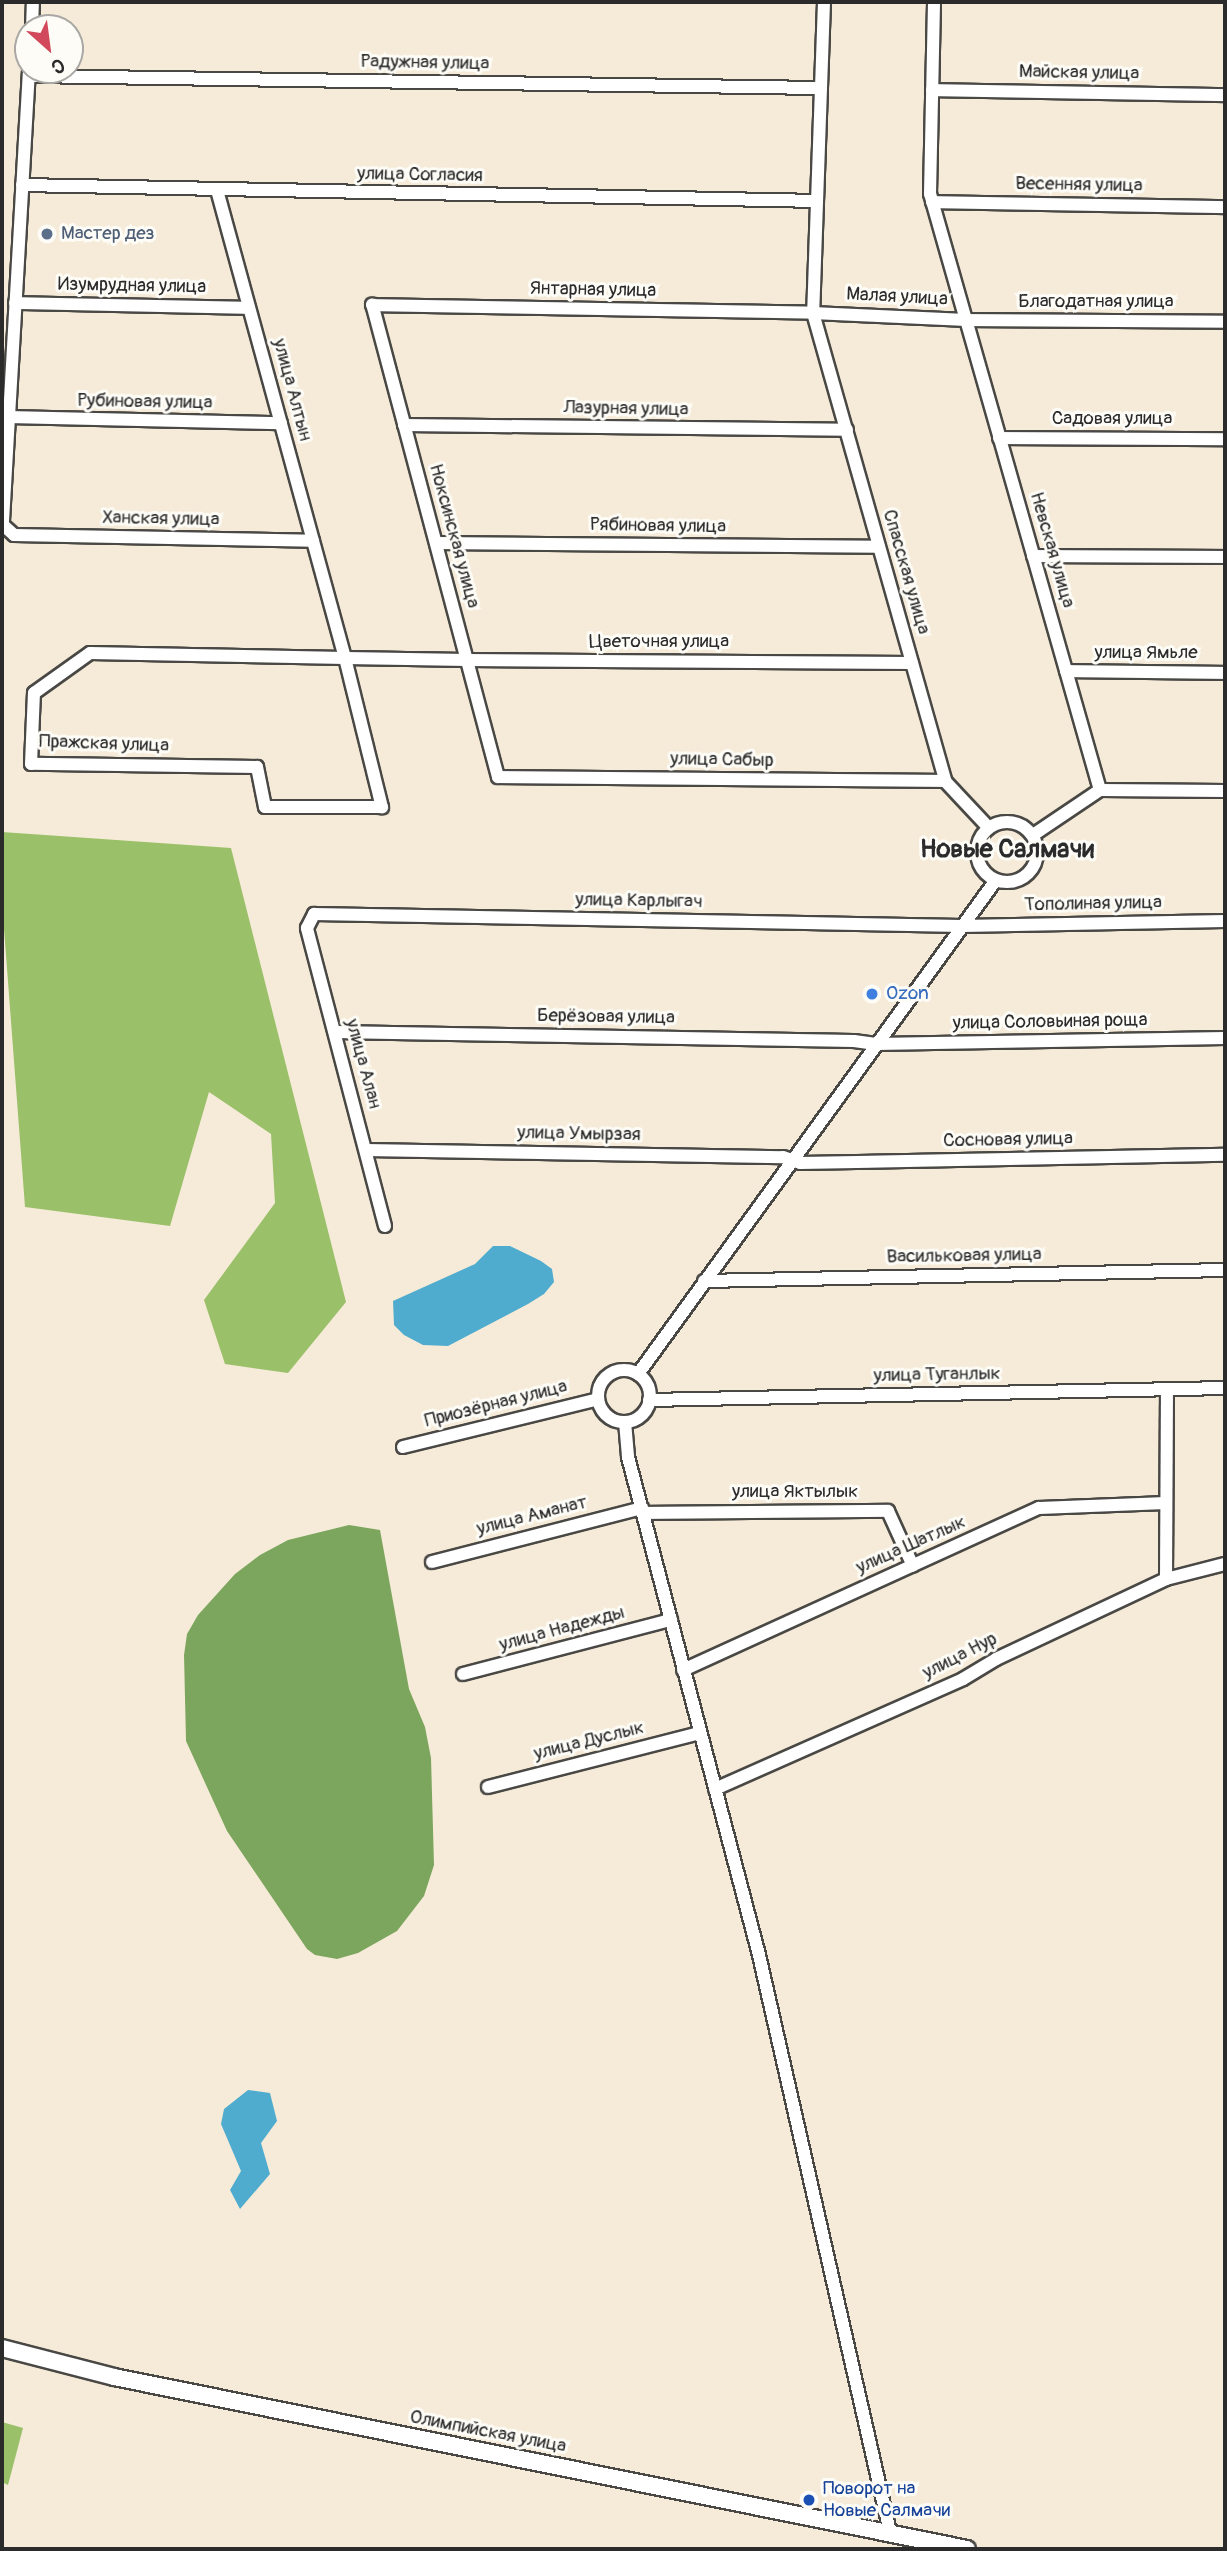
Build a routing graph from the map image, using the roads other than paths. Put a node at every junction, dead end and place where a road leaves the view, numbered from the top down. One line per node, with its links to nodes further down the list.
1 (824, 2): 5 (street)
2 (934, 2): 6 (street, Малая улица)
3 (84, 74): 5 (street, Радужная улица)
4 (28, 84): 8 (street)
5 (821, 88): 10 (street)
6 (932, 90): 7 (street, Майская улица); 11 (street, Малая улица)
7 (1225, 95)
8 (22, 185): 9 (street, улица Согласия); 13 (street)
9 (217, 190): 10 (street, улица Согласия); 15 (street, улица Алтын)
10 (817, 201): 16 (street)
11 (932, 202): 12 (street, Весенняя улица); 17 (street, Малая улица)
12 (1225, 207)
13 (15, 303): 15 (street, Изумрудная улица); 19 (street)
14 (372, 305): 16 (street, Янтарная улица); 21 (street, Ноксинская улица)
15 (249, 308): 20 (street, улица Алтын)
16 (813, 313): 17 (street, Малая улица); 22 (street, Спасская улица)
17 (966, 320): 18 (street, Благодатная улица); 23 (street, Невская улица)
18 (1225, 322)
19 (8, 418): 20 (street, Рубиновая улица); 25 (street, Ханская улица)
20 (281, 423): 25 (street, улица Алтын)
21 (404, 425): 22 (street, Лазурная улица); 26 (street, Ноксинская улица)
22 (847, 430): 27 (street, Спасская улица)
23 (999, 438): 24 (street, Садовая улица); 28 (street, Невская улица)
24 (1225, 439)
25 (313, 541): 30 (street, улица Алтын)
26 (436, 543): 27 (street, Рябиновая улица); 33 (street, Ноксинская улица)
27 (879, 547): 34 (street, Спасская улица)
28 (1033, 556): 29 (street); 35 (street, Невская улица)
29 (1225, 557)
30 (329, 600): 31 (street, Пражская улица)
31 (345, 658): 31 (street, Пражская улица); 32 (street, Пражская улица)
32 (407, 659): 33 (street, Цветочная улица)
33 (467, 660): 34 (street, Цветочная улица); 37 (street, Ноксинская улица)
34 (912, 663): 38 (street, Спасская улица)
35 (1066, 671): 36 (street, улица Ямьле); 39 (street, Невская улица)
36 (1225, 673)
37 (498, 777): 38 (street, улица Сабыр)
38 (945, 781): 41 (street, Спасская улица)
39 (1100, 790): 40 (street); 42 (street)
40 (1225, 791)
41 (989, 828): 42 (street); 43 (street)
42 (1033, 835): 43 (street)
43 (996, 880): 46 (street)
44 (314, 914): 46 (street, улица Карлыгач); 47 (street, улица Алан)
45 (1225, 921): 46 (street, Тополиная улица)
46 (962, 926): 49 (street)
47 (335, 1032): 49 (street, Берёзовая улица); 50 (street, улица Алан)
48 (1225, 1038): 49 (street, улица Соловьиная роща)
49 (876, 1044): 52 (street)
50 (366, 1150): 52 (street, улица Умырзая); 53 (street, улица Алан)
51 (1225, 1155): 52 (street, Сосновая улица)
52 (792, 1160): 55 (street)
53 (385, 1226)
54 (1225, 1270): 55 (street, Васильковая улица)
55 (704, 1280): 56 (street)
56 (638, 1374): 59 (street); 60 (street)
57 (1225, 1388): 58 (street, улица Туганлык)
58 (1167, 1390): 60 (street, улица Туганлык); 63 (street)
59 (598, 1399): 61 (street); 62 (street, Приозёрная улица)
60 (649, 1400): 61 (street)
61 (625, 1422): 64 (street)
62 (403, 1447)
63 (1166, 1503): 67 (street, улица Шатлык); 68 (street)
64 (642, 1510): 65 (street, улица Аманат); 67 (street, улица Яктылык); 69 (street)
65 (432, 1562)
66 (1225, 1564): 68 (street, улица Нур)
67 (913, 1566): 70 (street, улица Шатлык)
68 (1166, 1579): 74 (street, улица Нур)
69 (671, 1620): 70 (street); 71 (street, улица Надежды)
70 (683, 1670): 72 (street)
71 (463, 1674)
72 (700, 1733): 73 (street, улица Дуслык); 74 (street)
73 (488, 1787)
74 (715, 1789): 76 (street)
75 (2, 2348): 76 (street, Олимпийская улица)
76 (890, 2532): 77 (street, Олимпийская улица)
77 (967, 2549)

